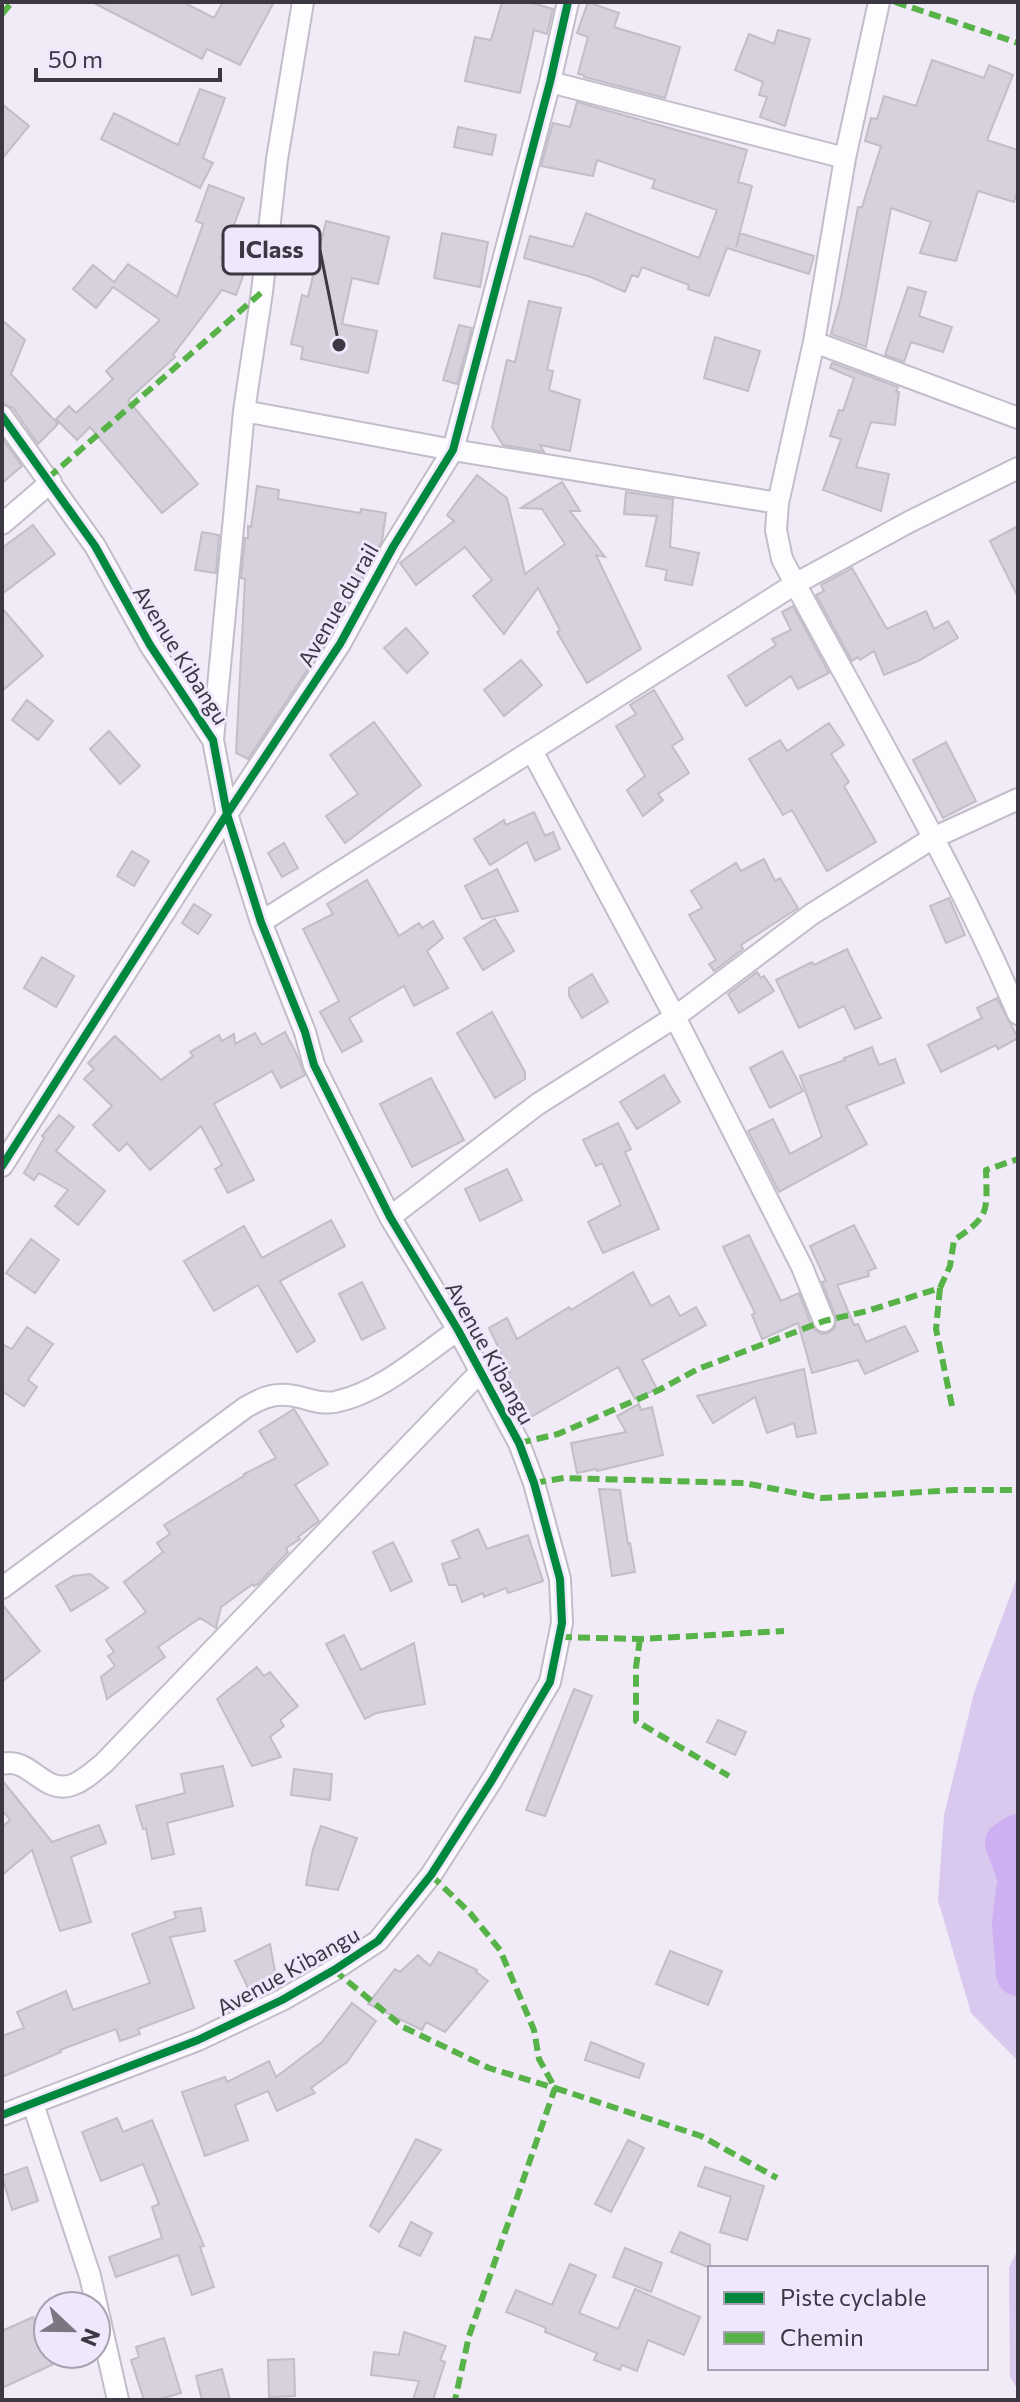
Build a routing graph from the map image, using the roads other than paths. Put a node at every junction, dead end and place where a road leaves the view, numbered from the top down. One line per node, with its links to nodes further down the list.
1 (303, 2): 7 (street)
2 (568, 2): 4 (street, Avenue du rail)
3 (879, 2): 5 (street)
4 (550, 82): 5 (street); 10 (street, Avenue du rail)
5 (845, 158): 6 (street)
6 (814, 342): 9 (street); 13 (street)
7 (244, 411): 10 (street); 16 (street)
8 (2, 416): 12 (street, Avenue Kibangu)
9 (1018, 418)
10 (453, 450): 13 (street); 19 (street, Avenue du rail)
11 (1018, 468): 15 (street)
12 (51, 482): 14 (street); 16 (street, Avenue Kibangu)
13 (778, 503): 15 (street)
14 (2, 524)
15 (795, 584): 17 (street); 20 (street)
16 (213, 740): 19 (street, Avenue Kibangu)
17 (532, 751): 21 (street); 23 (street)
18 (1018, 799): 20 (street)
19 (227, 814): 21 (street, Avenue Kibangu); 24 (street, Avenue du rail)
20 (933, 838): 22 (street); 23 (street)
21 (261, 922): 25 (street, Avenue Kibangu)
22 (1018, 1014)
23 (675, 1017): 25 (street); 26 (street)
24 (2, 1166)
25 (390, 1217): 27 (street, Avenue Kibangu)
26 (824, 1321)
27 (458, 1330): 28 (street, Avenue Kibangu); 29 (street)
28 (481, 1371): 30 (street); 31 (street, Avenue Kibangu)
29 (2, 1588)
30 (2, 1764)
31 (33, 2104): 32 (street, Avenue Kibangu); 33 (street)
32 (2, 2115)
33 (118, 2400)

